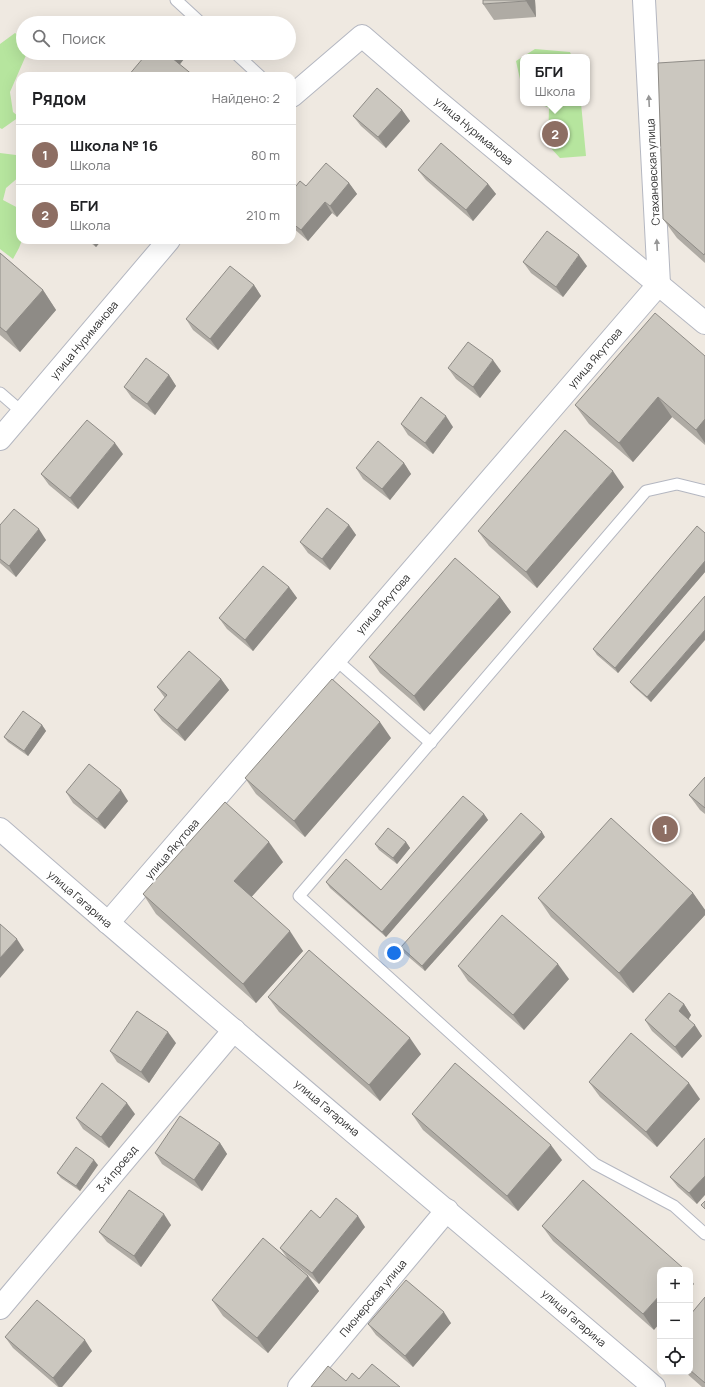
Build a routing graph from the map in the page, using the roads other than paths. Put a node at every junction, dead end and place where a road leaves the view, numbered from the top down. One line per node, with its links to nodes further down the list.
1 (176, 0): 3 (lane)
2 (644, 0): 8 (street, Стахановская улица, one-way to 2)
3 (193, 16)
4 (243, 60): 5 (lane)
5 (256, 72)
6 (296, 93): 8 (street, улица Нуриманова)
7 (165, 244): 11 (street, улица Нуриманова)
8 (659, 284): 9 (street); 14 (street, улица Якутова)
9 (705, 322)
10 (0, 393): 11 (lane)
11 (22, 412): 12 (street, улица Нуриманова)
12 (0, 439)
13 (705, 492): 15 (lane)
14 (335, 659): 15 (lane); 17 (street, улица Якутова)
15 (431, 743): 20 (lane)
16 (0, 829): 17 (street, улица Гагарина)
17 (108, 924): 18 (street, улица Гагарина)
18 (234, 1030): 19 (street, улица Гагарина); 21 (street, 3-й проезд)
19 (447, 1210): 22 (street, Пионерская улица); 23 (street, улица Гагарина)
20 (705, 1234)
21 (0, 1308)
22 (299, 1387)
23 (654, 1387)

